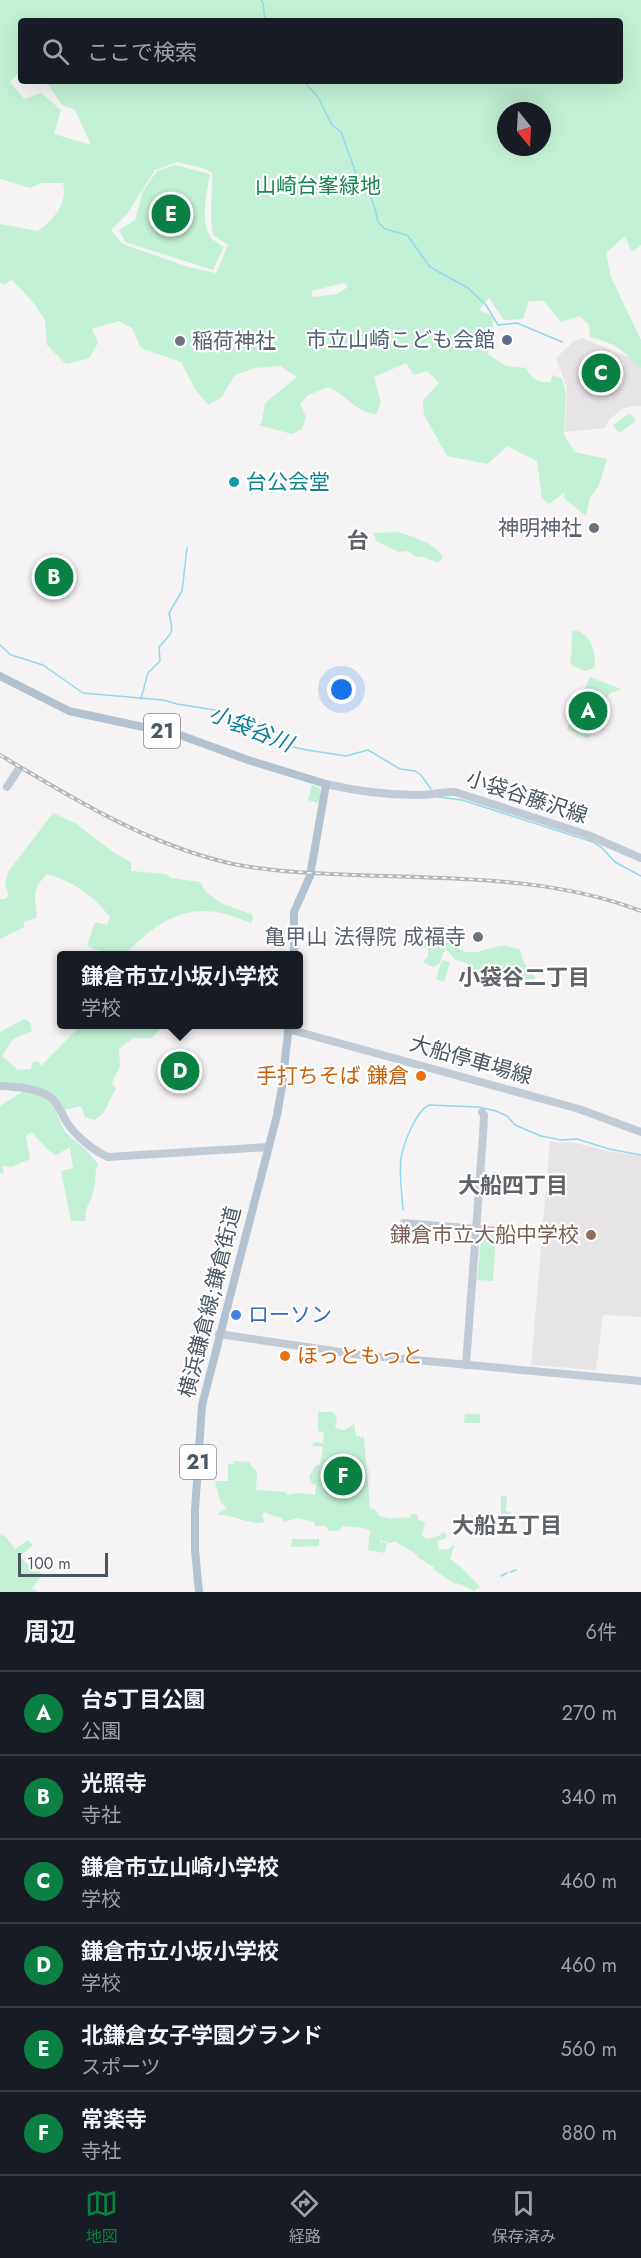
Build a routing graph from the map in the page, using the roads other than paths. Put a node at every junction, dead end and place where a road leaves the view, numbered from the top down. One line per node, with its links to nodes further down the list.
1 (0, 676): 3 (main road, 21)
2 (18, 770): 4 (street)
3 (327, 784): 5 (street, 小袋谷藤沢線); 6 (main road)
4 (7, 787)
5 (641, 858)
6 (294, 951)
7 (289, 1029): 12 (main road, 横浜鎌倉線;鎌倉街道 / 21)
8 (296, 1029): 11 (street, 大船停車場線)
9 (0, 1086): 12 (street)
10 (482, 1112): 14 (street)
11 (641, 1132)
12 (268, 1147): 16 (main road, 横浜鎌倉線;鎌倉街道 / 21)
13 (404, 1223): 14 (street)
14 (476, 1229): 15 (street); 17 (street)
15 (538, 1234)
16 (219, 1334): 17 (street); 19 (main road, 横浜鎌倉線;鎌倉街道 / 21)
17 (466, 1365): 18 (street)
18 (641, 1381)
19 (199, 1592)

